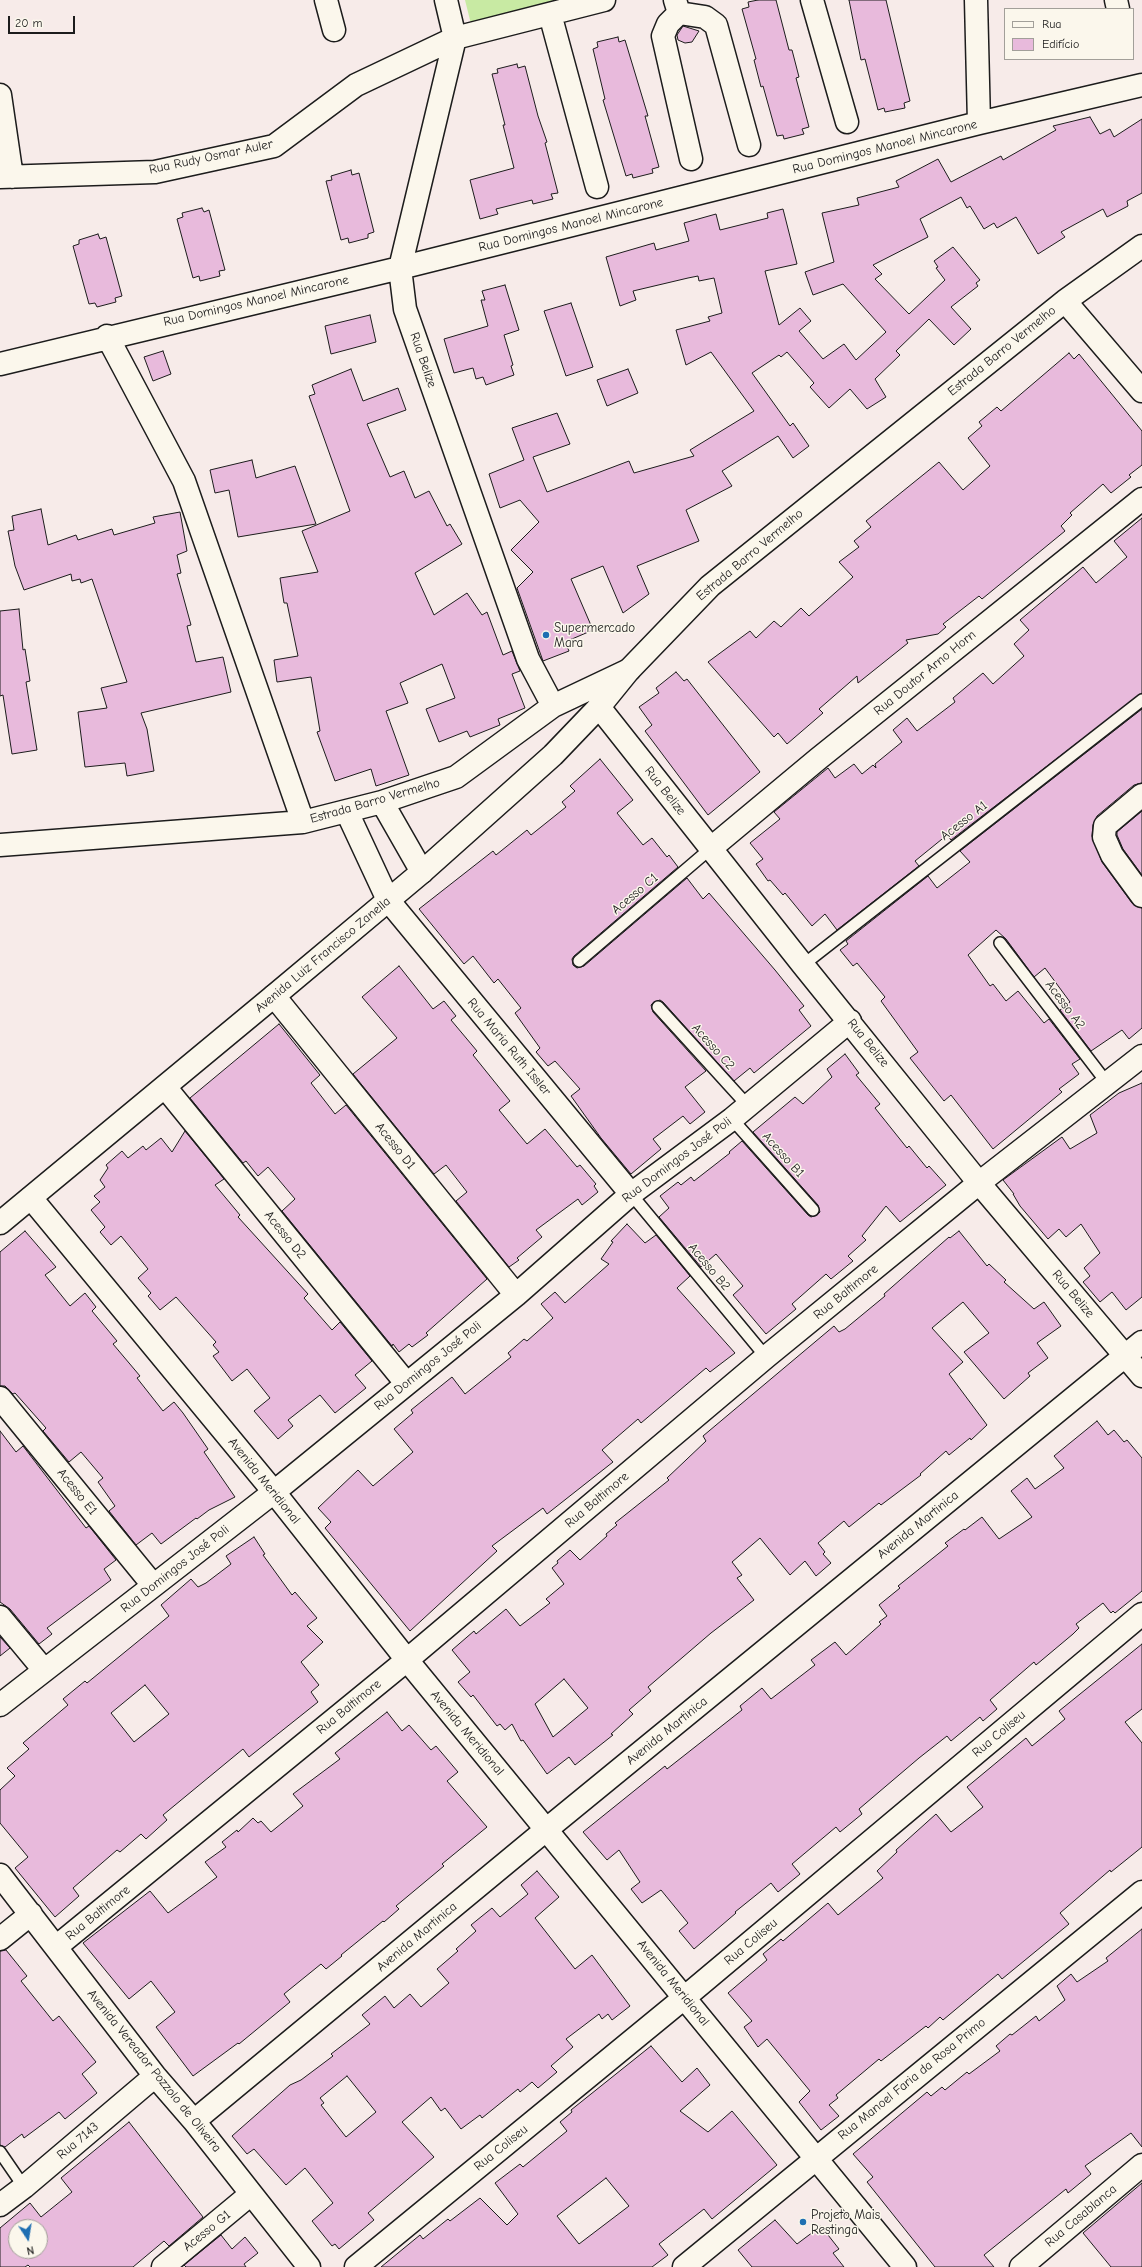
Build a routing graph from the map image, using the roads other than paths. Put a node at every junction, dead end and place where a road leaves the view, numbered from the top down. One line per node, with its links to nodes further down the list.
1 (326, 0): 8 (street)
2 (446, 0): 9 (street, Rua Belize)
3 (604, 0): 7 (street, Rua Rudy Osmar Auler)
4 (812, 0): 12 (street)
5 (976, 0): 13 (street)
6 (677, 7): 14 (street); 15 (street)
7 (550, 14): 9 (street, Rua Rudy Osmar Auler); 17 (street)
8 (334, 30)
9 (455, 38): 16 (street, Rua Rudy Osmar Auler); 19 (street, Rua Belize)
10 (1142, 85): 13 (street, Rua Domingos Manoel Mincarone)
11 (0, 95): 16 (street)
12 (847, 122)
13 (980, 123): 19 (street, Rua Domingos Manoel Mincarone)
14 (749, 145)
15 (691, 159)
16 (6, 177)
17 (597, 187)
18 (1142, 246): 20 (street, Estrada Barro Vermelho)
19 (400, 268): 21 (street, Rua Domingos Manoel Mincarone); 27 (street, Rua Belize)
20 (1065, 301): 23 (street); 25 (street, Estrada Barro Vermelho)
21 (107, 336): 22 (street, Rua Domingos Manoel Mincarone); 32 (street)
22 (0, 364)
23 (1142, 391)
24 (1142, 498): 34 (street, Rua Doutor Arno Horn)
25 (629, 670): 27 (street, Estrada Barro Vermelho); 28 (street, Avenida Luiz Francisco Zanella)
26 (1142, 700): 40 (lane, Acesso A1)
27 (553, 706): 30 (street, Estrada Barro Vermelho)
28 (599, 707): 34 (street, Rua Belize); 35 (street, Avenida Luiz Francisco Zanella)
29 (1142, 795): 36 (street)
30 (382, 802): 31 (street, Estrada Barro Vermelho); 35 (street)
31 (347, 812): 32 (street, Estrada Barro Vermelho); 37 (street, Rua Maria Ruth Issler)
32 (303, 822): 33 (street, Estrada Barro Vermelho)
33 (0, 845)
34 (710, 849): 39 (lane, Acesso C1); 40 (street, Rua Belize)
35 (422, 872): 37 (street, Avenida Luiz Francisco Zanella)
36 (1142, 896)
37 (388, 900): 41 (street, Avenida Luiz Francisco Zanella); 49 (street, Rua Maria Ruth Issler)
38 (1000, 944): 45 (lane, Acesso A2)
39 (579, 961)
40 (802, 965): 43 (street, Rua Belize)
41 (274, 996): 46 (street, Avenida Luiz Francisco Zanella); 53 (street, Acesso D1)
42 (658, 1008): 47 (lane, Acesso C2)
43 (850, 1021): 47 (street, Rua Domingos José Poli); 48 (street, Rua Belize)
44 (1142, 1056): 45 (street, Rua Baltimore)
45 (1107, 1083): 48 (street, Rua Baltimore)
46 (165, 1088): 50 (street, Avenida Luiz Francisco Zanella); 58 (street, Acesso D2)
47 (740, 1113): 49 (street, Rua Domingos José Poli); 51 (lane, Acesso B1)
48 (979, 1183): 55 (street, Rua Belize); 56 (street, Rua Baltimore)
49 (630, 1194): 53 (street, Rua Domingos José Poli); 56 (lane, Acesso B2)
50 (31, 1198): 52 (street, Avenida Luiz Francisco Zanella); 60 (street, Avenida Meridional)
51 (814, 1210)
52 (0, 1223)
53 (516, 1295): 58 (street, Rua Domingos José Poli)
54 (1142, 1342): 55 (street, Avenida Martinica)
55 (1125, 1356): 57 (street, Rua Belize); 67 (street, Avenida Martinica)
56 (766, 1357): 64 (street, Rua Baltimore)
57 (1142, 1376)
58 (406, 1383): 60 (street, Rua Domingos José Poli)
59 (0, 1398): 61 (street, Acesso E1)
60 (274, 1492): 61 (street, Rua Domingos José Poli); 64 (street, Avenida Meridional)
61 (153, 1585): 65 (street, Rua Domingos José Poli)
62 (1142, 1614): 73 (street, Rua Coliseu)
63 (0, 1617): 65 (street)
64 (407, 1660): 67 (street, Avenida Meridional); 72 (street, Rua Baltimore)
65 (44, 1670): 66 (street, Rua Domingos José Poli)
66 (0, 1705)
67 (547, 1829): 73 (street, Avenida Meridional); 75 (street, Avenida Martinica)
68 (0, 1875): 70 (street, Avenida Vereador Pozzolo de Oliveira)
69 (1142, 1892): 77 (street, Rua Manoel Faria da Rosa Primo)
70 (31, 1914): 71 (street); 72 (street, Avenida Vereador Pozzolo de Oliveira)
71 (0, 1939)
72 (56, 1947): 74 (street, Avenida Vereador Pozzolo de Oliveira)
73 (684, 1998): 77 (street, Avenida Meridional); 84 (street, Rua Coliseu)
74 (155, 2076): 75 (street, Avenida Vereador Pozzolo de Oliveira); 79 (street, Rua 7143)
75 (194, 2121): 80 (street, Avenida Vereador Pozzolo de Oliveira)
76 (0, 2152): 79 (lane)
77 (816, 2158): 85 (street, Rua Manoel Faria da Rosa Primo); 86 (street, Avenida Meridional)
78 (1142, 2164): 87 (street, Rua Casablanca)
79 (24, 2187): 81 (street, Rua 7143)
80 (252, 2194): 82 (street, Acesso G1); 83 (street, Avenida Vereador Pozzolo de Oliveira)
81 (0, 2205)
82 (163, 2267)
83 (309, 2267)
84 (356, 2267)
85 (684, 2267)
86 (905, 2267)
87 (1021, 2267)

